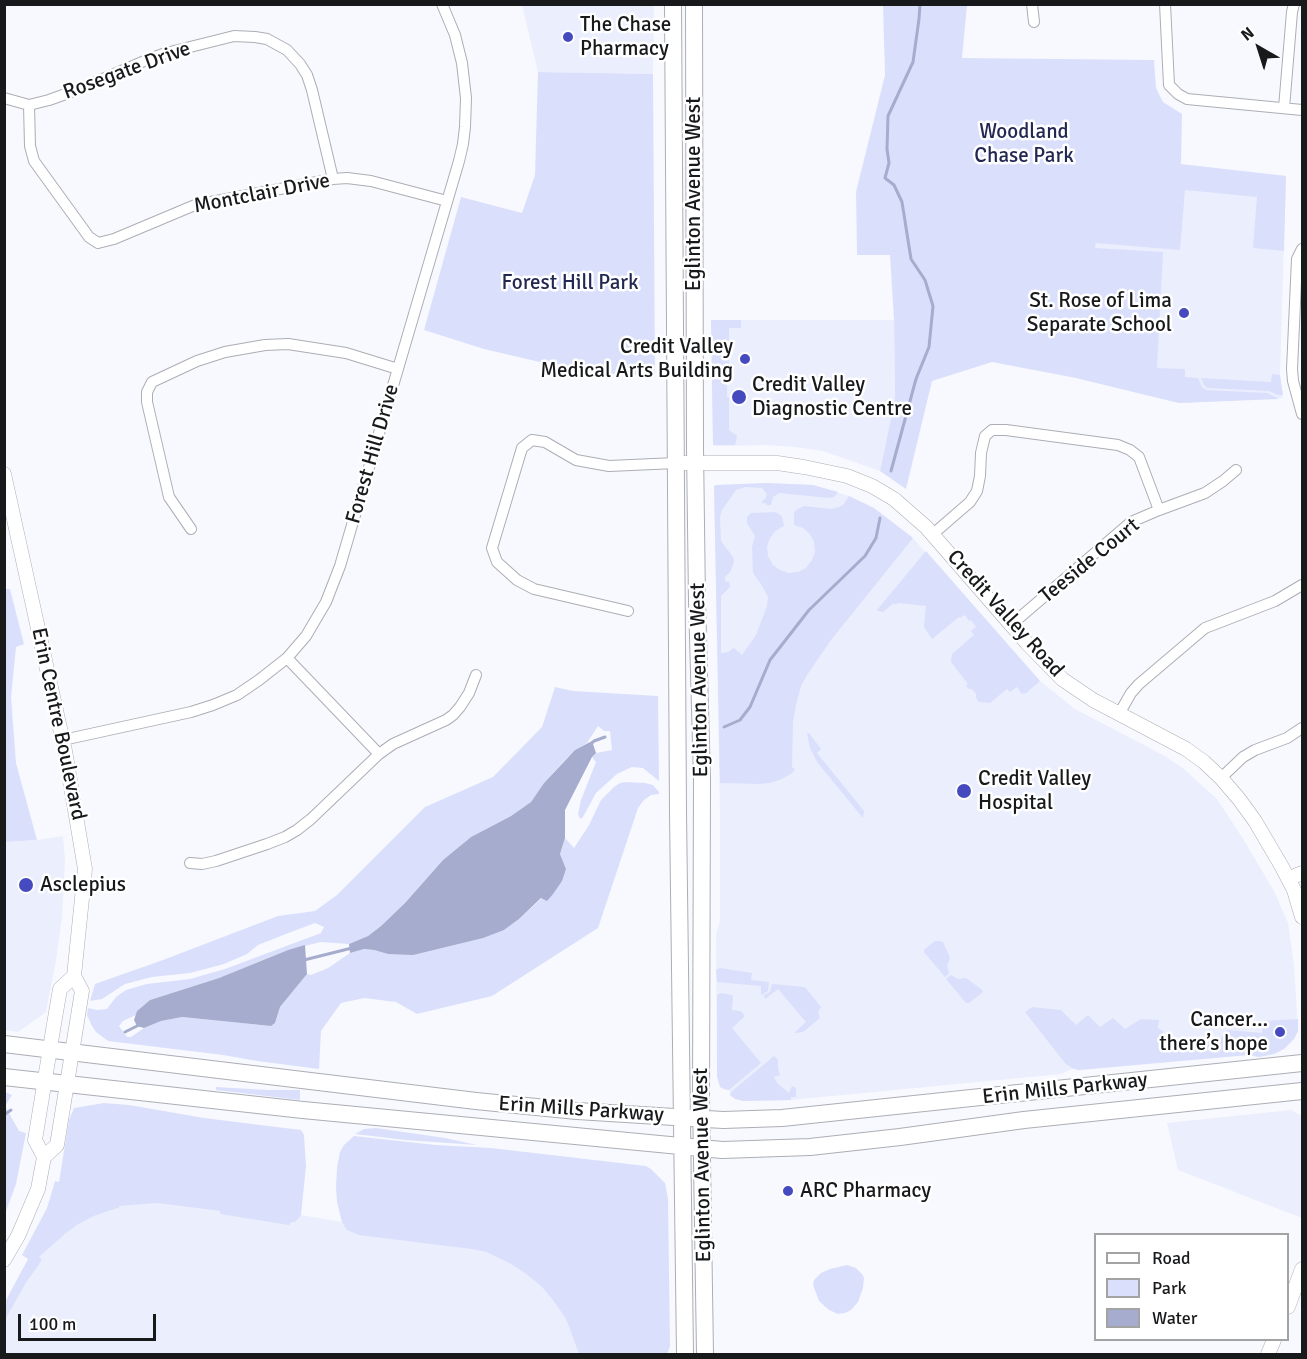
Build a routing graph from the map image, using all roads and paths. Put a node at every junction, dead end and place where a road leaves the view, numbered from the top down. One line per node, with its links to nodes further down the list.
1 (442, 4): 13 (street, Forest Hill Drive)
2 (673, 4): 17 (main road, Eglinton Avenue West)
3 (694, 4): 18 (main road, Eglinton Avenue West)
4 (1032, 4): 7 (street)
5 (1165, 4): 10 (street)
6 (1294, 4): 10 (street)
7 (1034, 22)
8 (4, 98): 9 (street)
9 (29, 105): 12 (street, Montclair Drive); 12 (street, Rosegate Drive)
10 (1284, 108): 11 (street)
11 (1302, 110)
12 (333, 179): 13 (street, Montclair Drive)
13 (447, 201): 15 (street, Forest Hill Drive)
14 (1302, 249): 16 (street)
15 (398, 369): 23 (street); 28 (street, Forest Hill Drive)
16 (1302, 414)
17 (676, 463): 18 (street, Credit Valley Road); 26 (street); 48 (main road, Eglinton Avenue West)
18 (696, 463): 24 (street, Credit Valley Road); 49 (main road, Eglinton Avenue West)
19 (1236, 470): 22 (street, Teeside Court)
20 (4, 474): 21 (street, Erin Centre Boulevard)
21 (8, 502): 32 (street, Erin Centre Boulevard)
22 (1159, 510): 24 (street); 27 (street, Teeside Court)
23 (190, 529)
24 (933, 534): 27 (street, Credit Valley Road)
25 (1302, 585): 30 (street)
26 (628, 610)
27 (1011, 625): 30 (street, Credit Valley Road)
28 (287, 658): 32 (street, Forest Hill Drive); 33 (street)
29 (476, 675): 33 (street)
30 (1119, 714): 34 (street, Credit Valley Road)
31 (1302, 728): 34 (street)
32 (63, 740): 39 (street, Erin Centre Boulevard)
33 (379, 754): 35 (street)
34 (1221, 778): 37 (street, Credit Valley Road)
35 (190, 863)
36 (1302, 873): 37 (street)
37 (1288, 879): 38 (street, Credit Valley Road)
38 (1302, 917)
39 (74, 976): 41 (street, Erin Centre Boulevard); 42 (street, Erin Centre Boulevard)
40 (4, 1044): 41 (main road, Erin Mills Parkway)
41 (50, 1048): 42 (main road, Erin Mills Parkway); 45 (street, Erin Centre Boulevard)
42 (72, 1052): 46 (street, Erin Centre Boulevard); 48 (main road, Erin Mills Parkway)
43 (1302, 1063): 49 (main road, Erin Mills Parkway)
44 (4, 1077): 45 (main road, Erin Mills Parkway)
45 (45, 1081): 46 (main road, Erin Mills Parkway); 52 (street, Erin Centre Boulevard)
46 (67, 1083): 50 (main road, Erin Mills Parkway); 52 (street, Erin Centre Boulevard)
47 (1302, 1091): 51 (main road, Erin Mills Parkway)
48 (681, 1117): 49 (main road, Erin Mills Parkway); 50 (main road, Eglinton Avenue West)
49 (701, 1118): 51 (main road, Eglinton Avenue West)
50 (682, 1146): 51 (main road, Erin Mills Parkway); 57 (main road, Eglinton Avenue West)
51 (702, 1148): 58 (main road, Eglinton Avenue West)
52 (44, 1157): 53 (street, Erin Centre Boulevard)
53 (4, 1260)
54 (1302, 1269): 55 (street)
55 (1300, 1284): 56 (street)
56 (1289, 1303)
57 (685, 1354)
58 (705, 1354)

